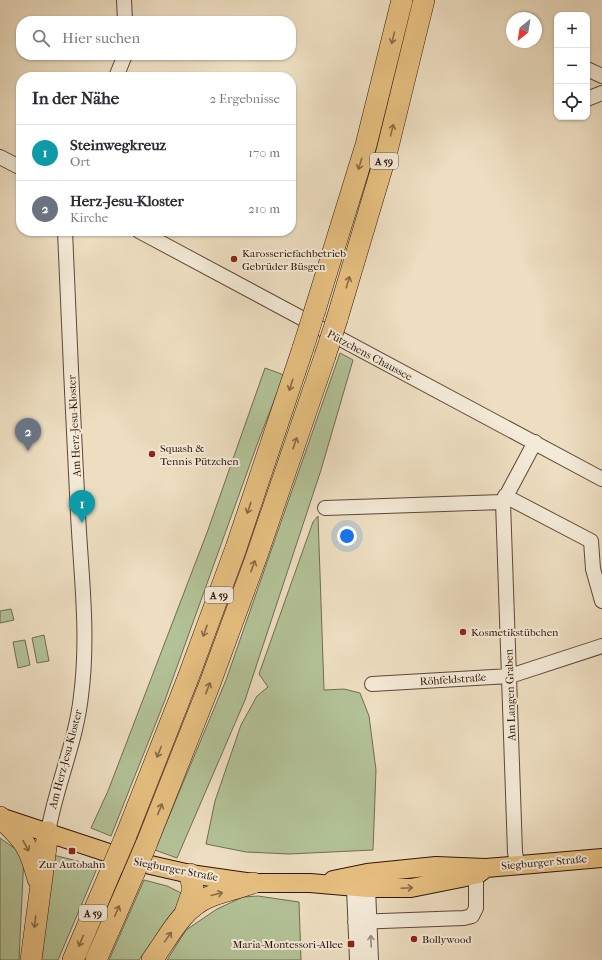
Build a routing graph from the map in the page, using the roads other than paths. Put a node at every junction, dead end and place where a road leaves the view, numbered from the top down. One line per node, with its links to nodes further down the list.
1 (124, 0): 4 (street)
2 (402, 0): 36 (highway, A 59, one-way to 36, bridge)
3 (424, 0): 37 (highway, A 59, one-way to 3, bridge)
4 (125, 16)
5 (122, 60): 7 (street)
6 (590, 70): 8 (street)
7 (118, 72)
8 (602, 76)
9 (602, 93): 10 (street)
10 (590, 98)
11 (0, 157): 12 (street)
12 (16, 165)
13 (65, 236): 24 (street, Am Herz-Jesu-Kloster)
14 (148, 236): 15 (street, Pützchens Chaussee)
15 (535, 442): 16 (street, Pützchens Chaussee); 17 (street)
16 (602, 479)
17 (504, 499): 18 (street); 19 (street); 21 (street, Am Langen Graben)
18 (325, 508)
19 (602, 601)
20 (601, 650): 21 (street, Röhfeldstraße)
21 (510, 676): 22 (street, Röhfeldstraße); 26 (street, Am Langen Graben)
22 (372, 684)
23 (0, 817): 24 (main road, Siegburger Straße); 29 (highway, one-way to 29)
24 (48, 832): 28 (main road, Siegburger Straße); 29 (highway)
25 (602, 858): 26 (main road, Siegburger Straße)
26 (517, 864): 27 (main road, Siegburger Straße)
27 (480, 869): 31 (main road, Siegburger Straße); 34 (street)
28 (190, 874): 30 (main road, Siegburger Straße); 32 (highway)
29 (40, 883): 35 (highway, one-way to 35)
30 (253, 883): 31 (main road, Siegburger Straße); 32 (highway, one-way to 30)
31 (363, 883): 33 (street); 34 (street)
32 (185, 914): 38 (highway, one-way to 32)
33 (355, 922): 34 (street); 39 (street)
34 (370, 922): 40 (street, one-way to 34)
35 (30, 960)
36 (73, 960)
37 (96, 960)
38 (152, 960)
39 (357, 960)
40 (371, 960)

